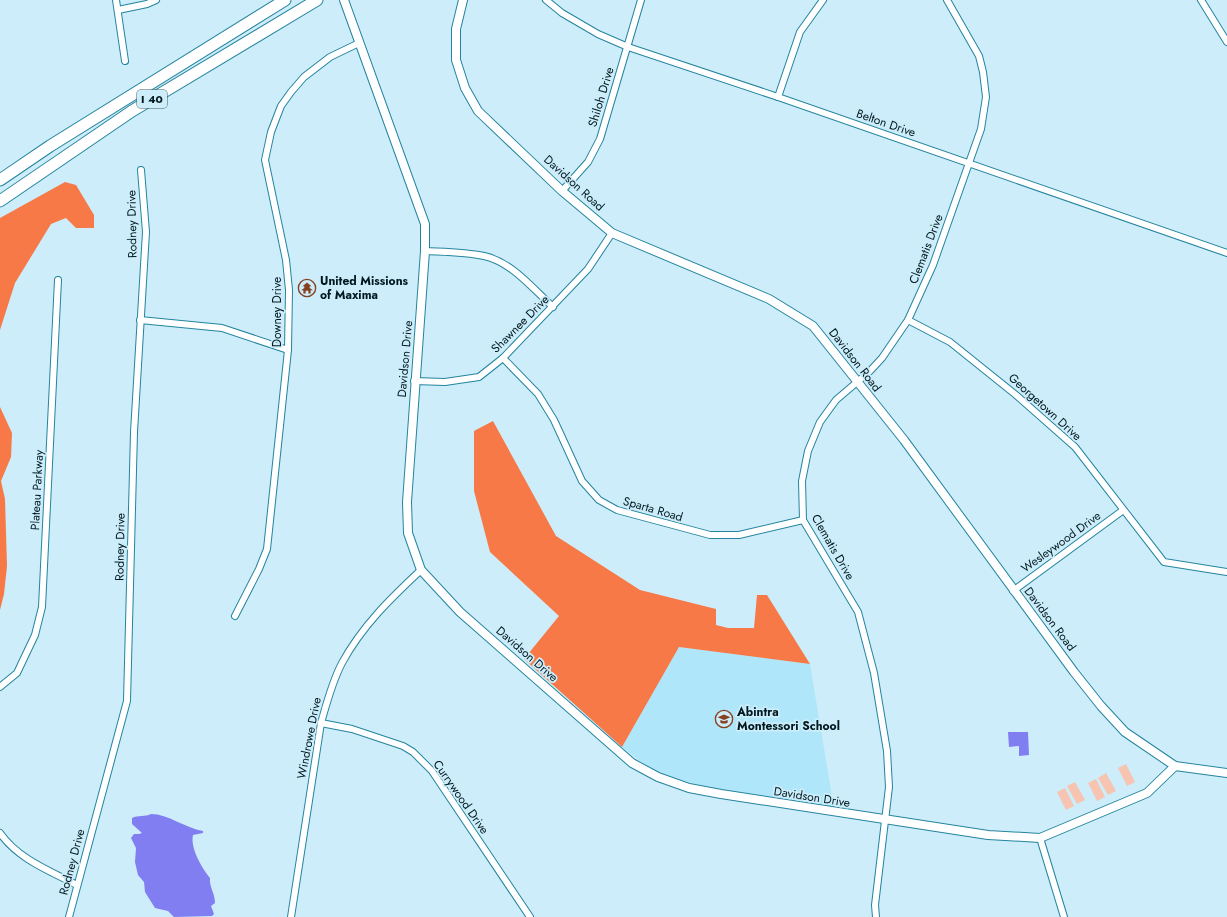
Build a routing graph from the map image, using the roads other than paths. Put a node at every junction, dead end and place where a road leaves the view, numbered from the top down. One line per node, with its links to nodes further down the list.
1 (116, 0): 12 (street)
2 (156, 0): 12 (street)
3 (285, 0): 20 (highway, I 40)
4 (344, 0): 14 (street, Davidson Drive)
5 (463, 0): 21 (street, Davidson Road)
6 (546, 0): 15 (street, Belton Drive)
7 (641, 0): 15 (street, Shiloh Drive)
8 (823, 0): 17 (street)
9 (947, 0): 18 (street, Clematis Drive)
10 (1201, 0): 13 (street)
11 (313, 3): 22 (highway, I 40)
12 (118, 10): 16 (street)
13 (1227, 42)
14 (359, 43): 24 (street, Davidson Drive); 30 (street, Downey Drive)
15 (628, 47): 17 (street, Belton Drive); 21 (street, Shiloh Drive)
16 (125, 61)
17 (778, 97): 18 (street, Belton Drive)
18 (970, 163): 25 (street, Belton Drive); 29 (street, Clematis Drive)
19 (141, 170): 28 (street, Rodney Drive)
20 (0, 180)
21 (562, 190): 23 (street, Davidson Road)
22 (0, 201)
23 (612, 233): 27 (street, Shawnee Drive); 33 (street, Davidson Road)
24 (426, 251): 27 (street); 32 (street, Davidson Drive)
25 (1227, 253)
26 (58, 280): 40 (street, Plateau Parkway)
27 (553, 307): 31 (street, Shawnee Drive)
28 (140, 320): 30 (street); 47 (street, Rodney Drive)
29 (908, 320): 33 (street, Clematis Drive); 34 (street, Georgetown Drive)
30 (288, 350): 39 (street, Downey Drive)
31 (503, 358): 32 (street, Shawnee Drive); 35 (street, Sparta Road)
32 (414, 381): 36 (street, Davidson Drive)
33 (857, 381): 35 (street, Clematis Drive); 38 (street, Davidson Road)
34 (1122, 511): 37 (street, Georgetown Drive); 38 (street, Wesleywood Drive)
35 (803, 520): 44 (street, Clematis Drive)
36 (421, 570): 41 (street, Windrowe Drive); 44 (street, Davidson Drive)
37 (1227, 572)
38 (1013, 591): 42 (street, Davidson Road)
39 (235, 616)
40 (0, 687)
41 (321, 723): 49 (street, Windrowe Drive); 50 (street, Currywood Drive)
42 (1175, 766): 43 (street, Davidson Road); 46 (street, Davidson Drive)
43 (1227, 773)
44 (884, 820): 46 (street, Davidson Drive); 51 (street, Clematis Drive)
45 (0, 833): 47 (street)
46 (1040, 838): 52 (street)
47 (77, 885): 48 (street, Rodney Drive)
48 (69, 917)
49 (291, 917)
50 (530, 917)
51 (876, 917)
52 (1064, 917)

